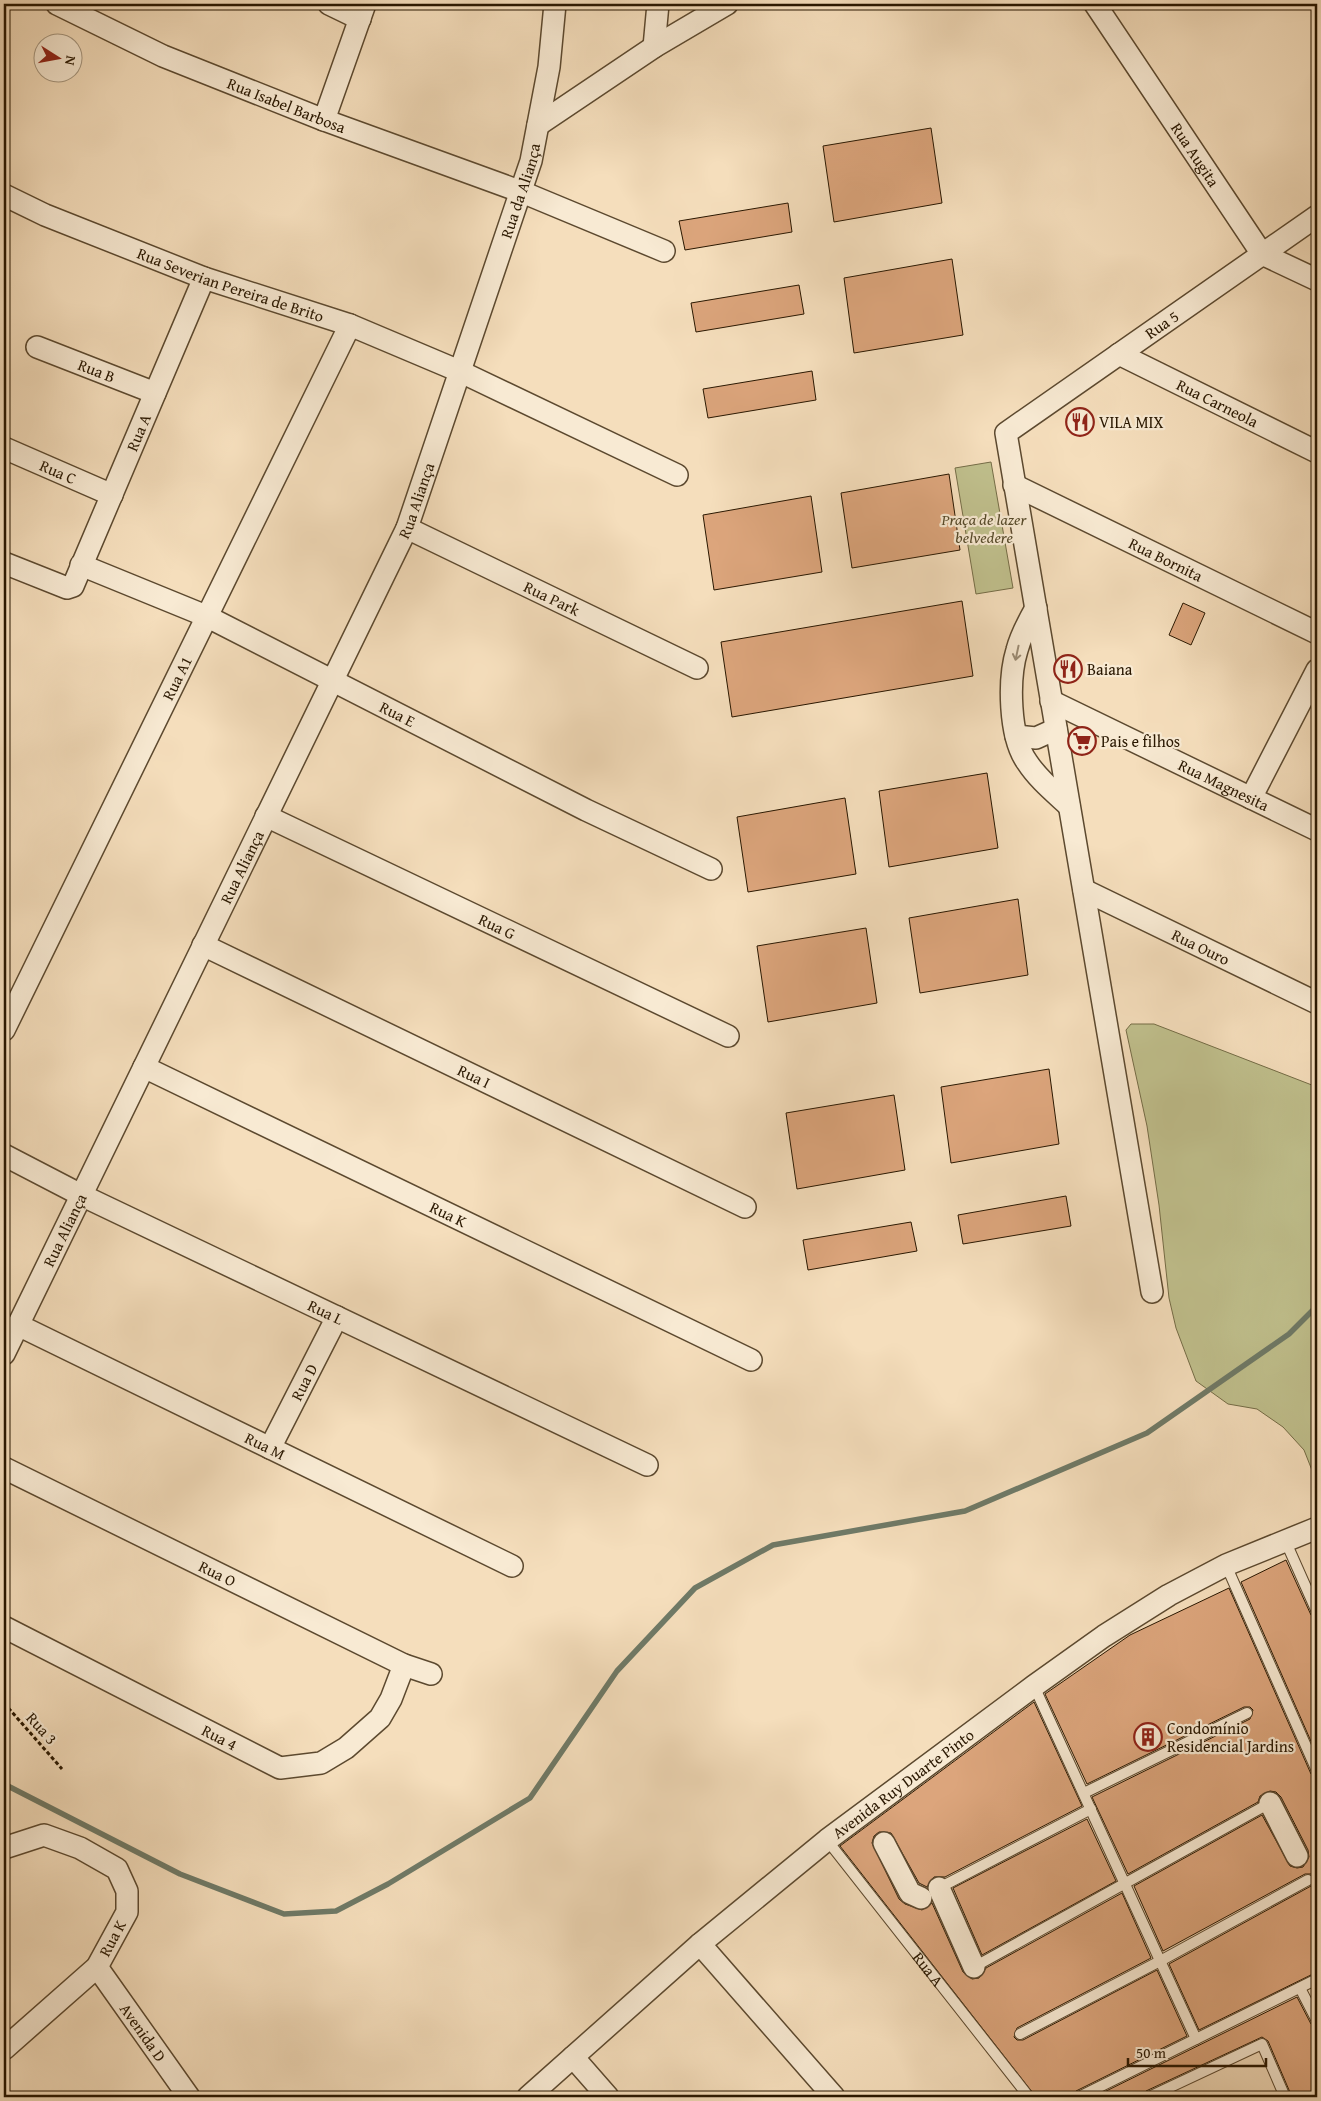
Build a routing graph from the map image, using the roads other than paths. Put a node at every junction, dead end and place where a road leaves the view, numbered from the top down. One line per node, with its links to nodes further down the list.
1 (57, 4): 9 (street, Rua Isabel Barbosa)
2 (329, 4): 7 (street)
3 (555, 4): 10 (street, Rua da Aliança)
4 (658, 4): 8 (street)
5 (726, 4): 8 (street)
6 (1096, 4): 15 (street, Rua Augita)
7 (363, 11): 9 (street)
8 (654, 47): 10 (street)
9 (324, 120): 11 (street, Rua Isabel Barbosa)
10 (538, 124): 11 (street, Rua da Aliança)
11 (522, 192): 14 (street, Rua Isabel Barbosa); 21 (street, Rua da Aliança)
12 (4, 195): 16 (street, Rua Severian Pereira de Brito)
13 (1317, 216): 15 (street, Rua 5)
14 (664, 250)
15 (1262, 254): 17 (street); 20 (street, Rua 5)
16 (204, 278): 18 (street, Rua Severian Pereira de Brito); 22 (street, Rua A)
17 (1317, 280)
18 (350, 325): 21 (street, Rua Severian Pereira de Brito); 32 (street, Rua A1)
19 (37, 347): 22 (street, Rua B)
20 (1119, 354): 24 (street, Rua Carneola); 26 (street, Rua 5)
21 (459, 371): 25 (street, Rua Severian Pereira de Brito); 28 (street, Rua Aliança)
22 (155, 393): 27 (street, Rua A)
23 (4, 448): 27 (street, Rua C)
24 (1317, 452)
25 (677, 475)
26 (1014, 485): 31 (street); 33 (street, Rua Bornita)
27 (112, 495): 30 (street, Rua A)
28 (406, 528): 34 (street, Rua Park); 36 (street, Rua Aliança)
29 (4, 562): 30 (street, Rua A)
30 (81, 565): 32 (street, Rua E)
31 (1036, 608): 37 (street); 38 (street, one-way to 38)
32 (206, 616): 36 (street, Rua E); 49 (street, Rua A1)
33 (1317, 633)
34 (697, 668)
35 (1317, 670): 41 (street)
36 (333, 680): 43 (street, Rua Aliança); 45 (street, Rua E)
37 (1050, 695): 38 (street); 39 (street); 41 (street, Rua Magnesita)
38 (1011, 698): 40 (street)
39 (1056, 729): 40 (street); 42 (street)
40 (1016, 736): 42 (street)
41 (1251, 798): 44 (street, Rua Magnesita)
42 (1069, 806): 46 (street)
43 (266, 816): 47 (street, Rua Aliança); 50 (street, Rua G)
44 (1317, 830)
45 (711, 869)
46 (1084, 890): 48 (street, Rua Ouro); 55 (street)
47 (203, 945): 51 (street, Rua Aliança); 54 (street, Rua I)
48 (1317, 1003)
49 (4, 1030)
50 (728, 1036)
51 (144, 1067): 53 (street, Rua Aliança); 59 (street, Rua K)
52 (4, 1155): 53 (street, Rua L)
53 (81, 1195): 56 (street, Rua L); 57 (street, Rua Aliança)
54 (745, 1207)
55 (1152, 1292)
56 (337, 1317): 60 (street, Rua D); 61 (street, Rua L)
57 (18, 1325): 58 (street, Rua Aliança); 60 (street, Rua M)
58 (4, 1354)
59 (751, 1360)
60 (270, 1448): 65 (street, Rua M)
61 (647, 1465)
62 (4, 1468): 69 (street, Rua O)
63 (1317, 1528): 64 (street, Avenida Ruy Duarte Pinto)
64 (1285, 1540): 66 (street, Avenida Ruy Duarte Pinto); 67 (lane)
65 (512, 1566)
66 (1226, 1566): 71 (street, Avenida Ruy Duarte Pinto); 73 (lane)
67 (1317, 1612)
68 (4, 1627): 69 (street, Rua 4)
69 (404, 1665): 70 (street, Rua O)
70 (431, 1674)
71 (1034, 1686): 74 (lane); 77 (street, Avenida Ruy Duarte Pinto)
72 (1247, 1713): 74 (lane)
73 (1317, 1771)
74 (1084, 1793): 76 (lane)
75 (1270, 1803): 80 (street); 82 (lane)
76 (1091, 1809): 82 (lane); 83 (lane)
77 (827, 1840): 84 (street, Avenida Ruy Duarte Pinto); 99 (lane, Rua A)
78 (884, 1843): 83 (street)
79 (4, 1848): 86 (street, Rua K)
80 (1297, 1856)
81 (1308, 1880): 85 (lane)
82 (1127, 1884): 85 (lane); 87 (lane)
83 (930, 1893): 87 (street)
84 (700, 1944): 94 (street, Avenida Ruy Duarte Pinto); 98 (street)
85 (1162, 1960): 91 (lane); 92 (lane)
86 (97, 1967): 93 (street, Rua K); 95 (street, Avenida D)
87 (974, 1967)
88 (1317, 1979): 89 (lane)
89 (1300, 1988): 90 (lane); 92 (lane)
90 (1317, 2021)
91 (1020, 2034)
92 (1196, 2039): 100 (lane)
93 (4, 2048)
94 (573, 2057): 96 (street, Avenida Ruy Duarte Pinto); 97 (street)
95 (188, 2097)
96 (528, 2097)
97 (608, 2097)
98 (834, 2097)
99 (1029, 2097)
100 (1079, 2097)
101 (1149, 2097): 102 (lane)
102 (1285, 2097)

